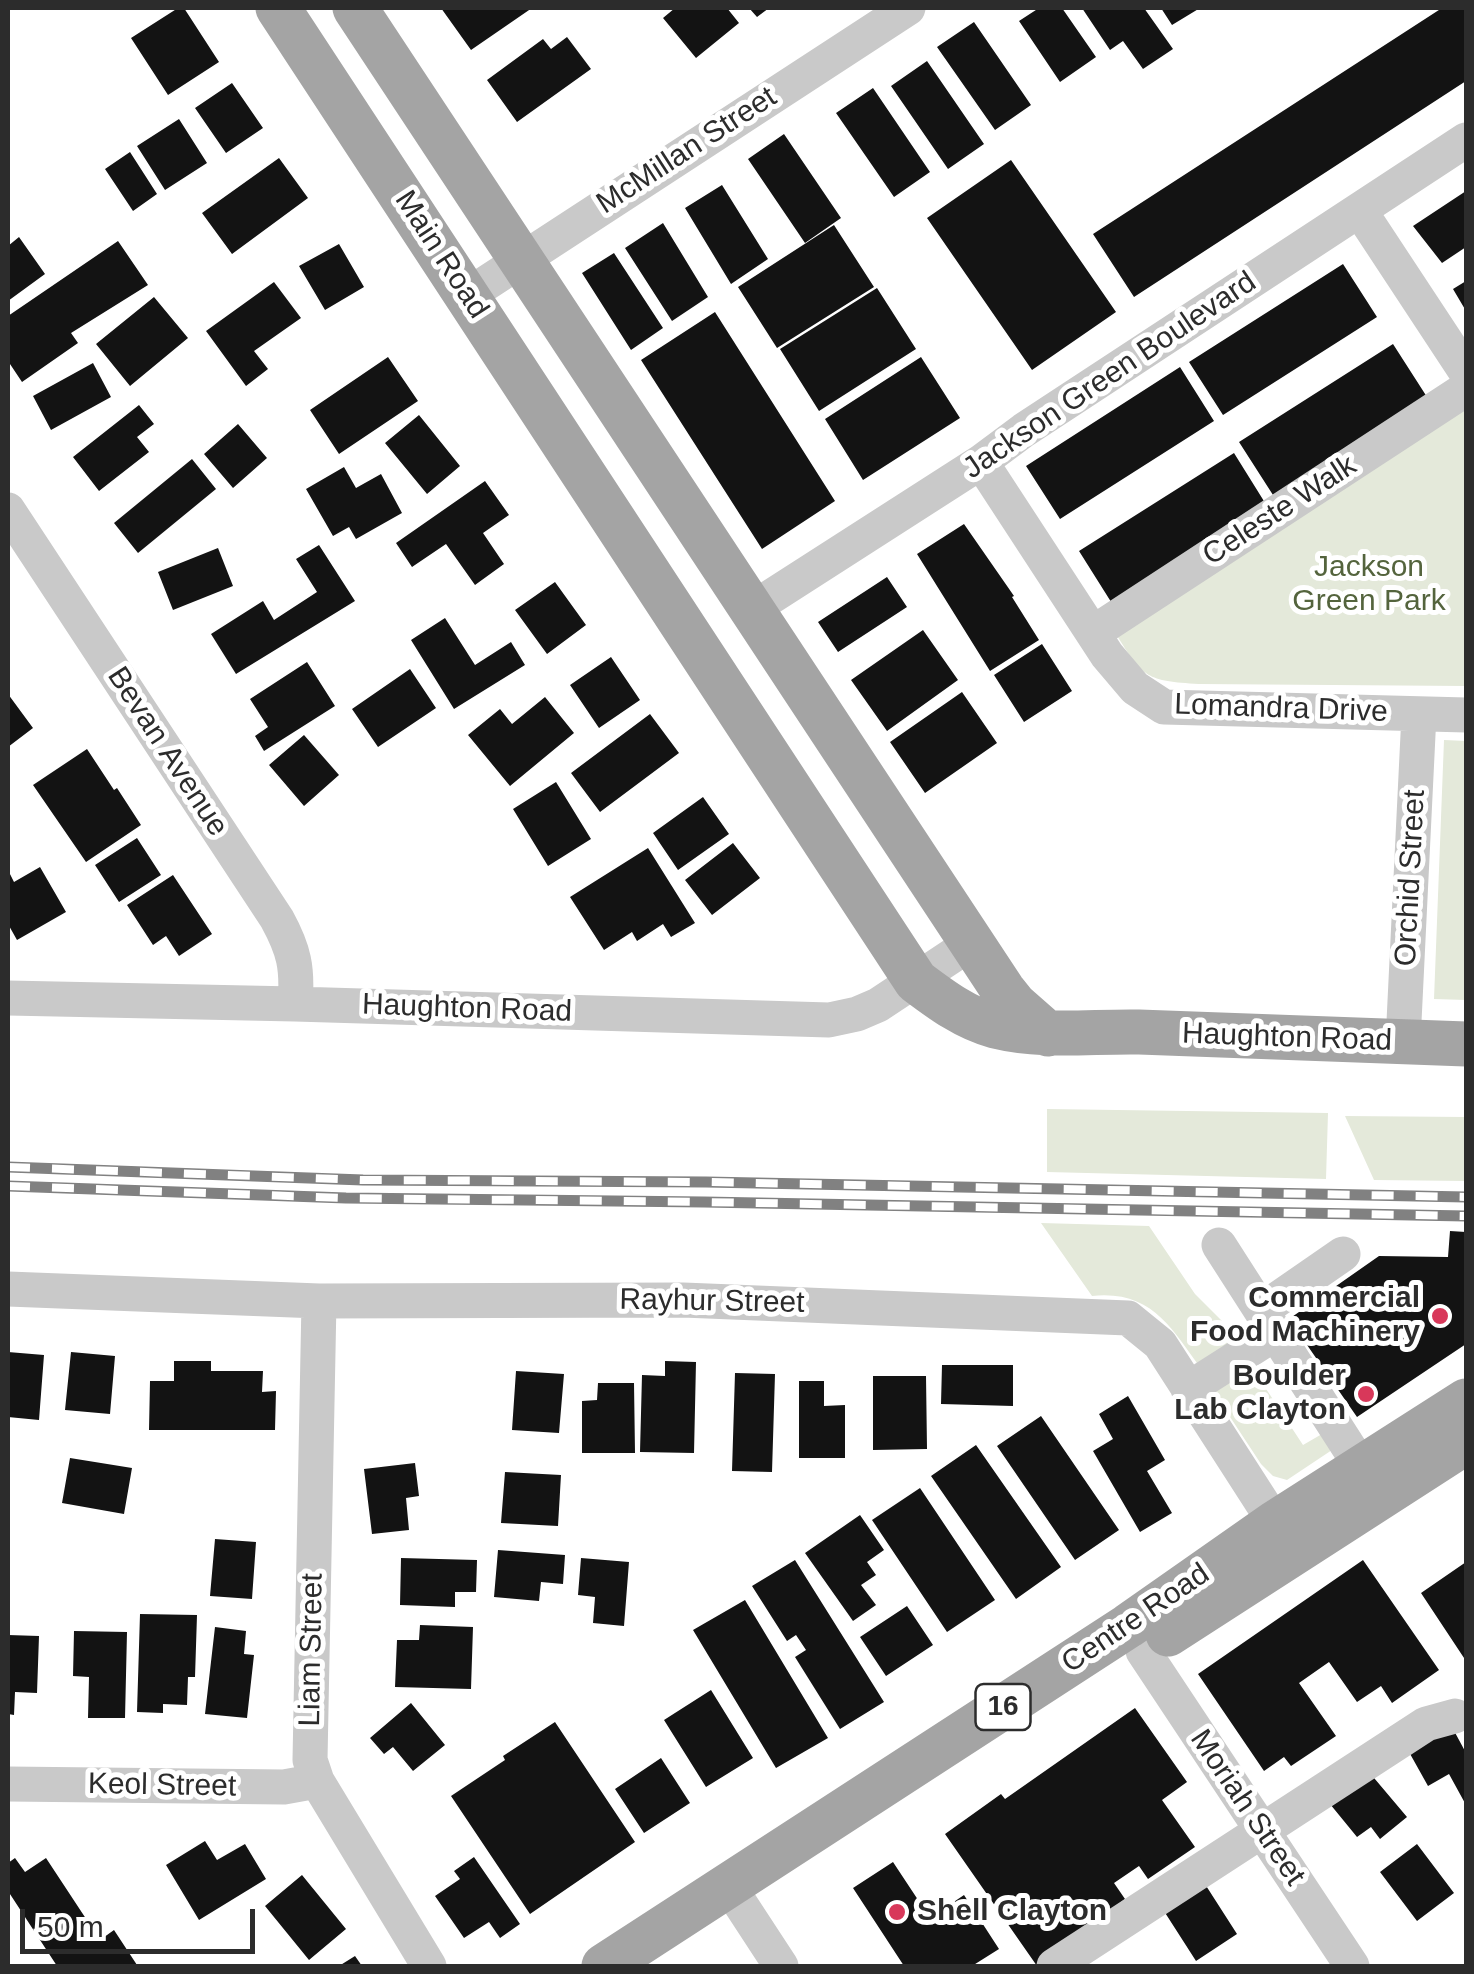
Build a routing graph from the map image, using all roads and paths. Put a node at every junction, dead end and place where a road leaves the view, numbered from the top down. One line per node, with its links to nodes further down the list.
1 (278, 8): 7 (main road, Main Road)
2 (355, 8): 6 (main road)
3 (908, 8): 6 (street, McMillan Street)
4 (1466, 140): 5 (street, Jackson Green Boulevard)
5 (1360, 211): 8 (street); 10 (street, Jackson Green Boulevard)
6 (522, 260): 7 (street, McMillan Street); 11 (main road)
7 (468, 295): 12 (main road, Main Road)
8 (1466, 372)
9 (1466, 388): 15 (street, Celeste Walk)
10 (981, 462): 14 (street, Jackson Green Boulevard); 15 (street, Lomandra Drive)
11 (658, 467): 12 (main road); 14 (main road)
12 (604, 503): 19 (main road, Main Road)
13 (8, 510): 21 (street, Bevan Avenue)
14 (752, 609): 18 (main road)
15 (1093, 633): 16 (street, Lomandra Drive)
16 (1419, 714): 17 (street, Lomandra Drive); 23 (street, Orchid Street)
17 (1466, 715)
18 (972, 942): 19 (street, Haughton Road); 22 (main road)
19 (916, 981): 21 (street, Haughton Road); 22 (main road, Haughton Road)
20 (8, 998): 21 (street, Haughton Road)
21 (295, 1004)
22 (1048, 1034): 23 (main road, Haughton Road)
23 (1403, 1042): 24 (main road, Haughton Road)
24 (1466, 1044)
25 (1219, 1245): 29 (street)
26 (1344, 1254): 29 (street)
27 (8, 1289): 28 (street, Rayhur Street)
28 (319, 1300): 30 (street, Rayhur Street); 37 (street, Liam Street)
29 (1269, 1321): 30 (street); 33 (street)
30 (1188, 1389): 34 (street, Rayhur Street)
31 (1466, 1401): 33 (main road, Centre Road / 16)
32 (1466, 1442): 34 (main road, Centre Road / 16)
33 (1362, 1468): 34 (main road, Centre Road / 16)
34 (1284, 1538): 35 (main road, Centre Road / 16); 40 (main road, Centre Road / 16)
35 (1142, 1651): 39 (street, Moriah Street); 40 (main road, Centre Road / 16)
36 (1455, 1716): 39 (street)
37 (317, 1780): 38 (street, Keol Street); 41 (street, Liam Street)
38 (8, 1784)
39 (1263, 1831): 45 (street); 46 (street, Moriah Street)
40 (735, 1897): 42 (main road, Centre Road / 16); 43 (main road, Centre Road / 16); 44 (street)
41 (429, 1966)
42 (604, 1966)
43 (654, 1966)
44 (781, 1966)
45 (1054, 1966)
46 (1352, 1966)

